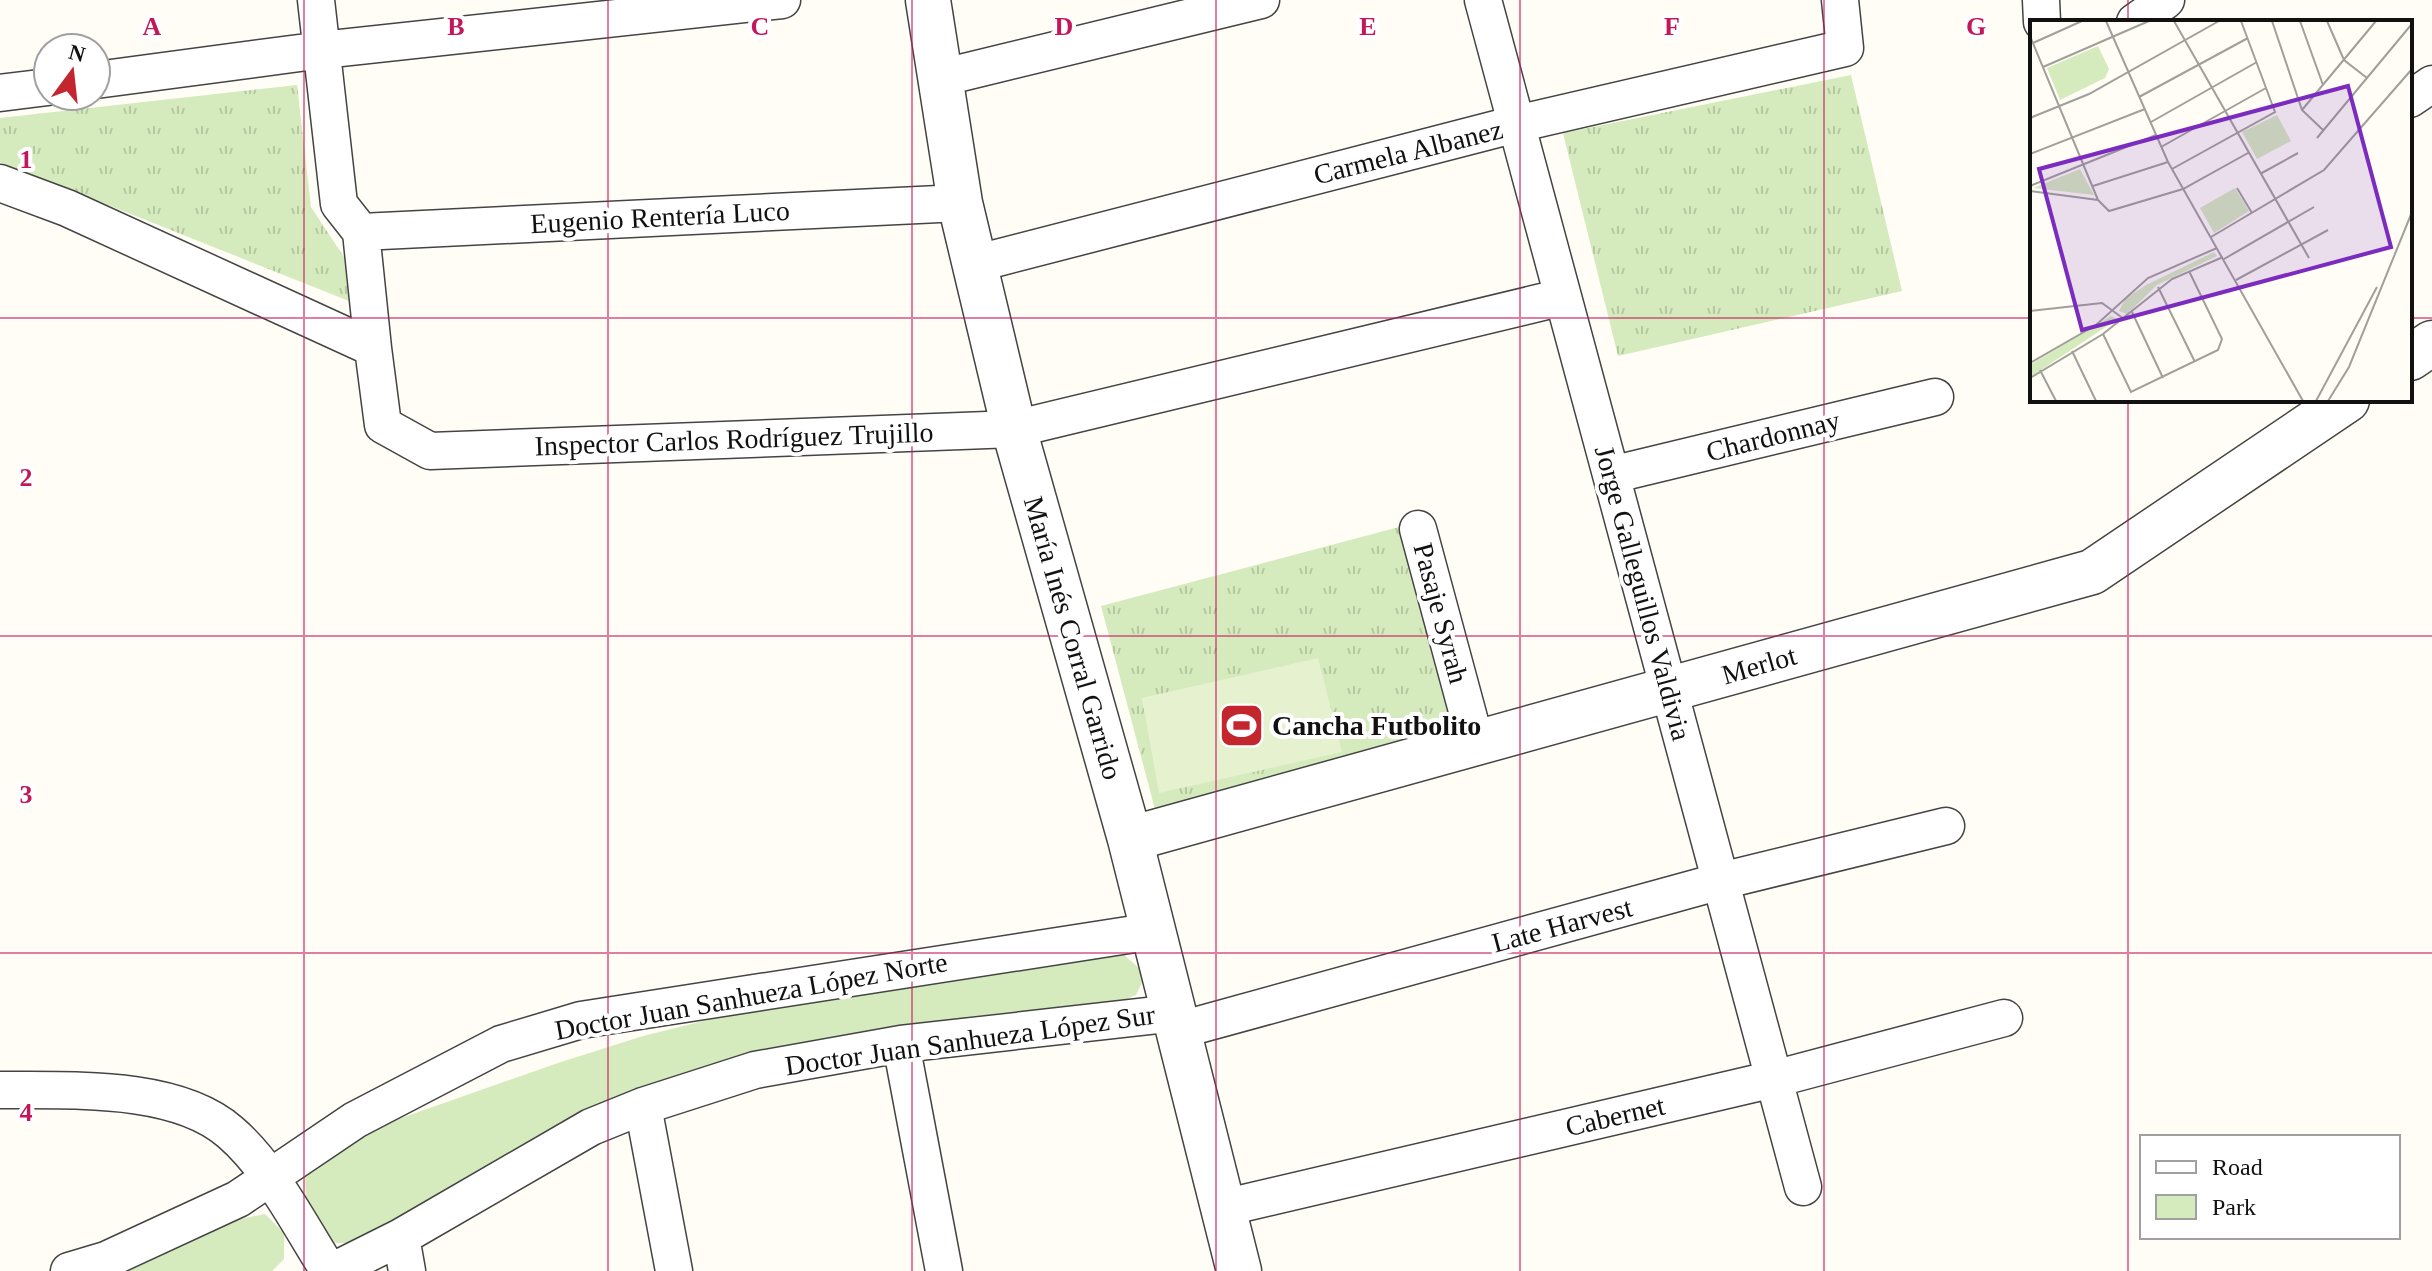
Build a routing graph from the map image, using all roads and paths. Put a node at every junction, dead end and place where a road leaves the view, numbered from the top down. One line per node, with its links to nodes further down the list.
1 (316, 0): 11 (street)
2 (782, 0): 11 (street)
3 (928, 0): 13 (street, María Inés Corral Garrido)
4 (1261, 0): 13 (street)
5 (1483, 0): 18 (street, Jorge Galleguillos Valdivia)
6 (1840, 0): 18 (street, Carmela Albanez)
7 (2041, 0): 9 (street)
8 (2166, 0): 10 (street)
9 (2042, 20)
10 (2138, 20)
11 (322, 50): 12 (street); 21 (street)
12 (112, 78)
13 (940, 78): 20 (street, María Inés Corral Garrido)
14 (2432, 84): 17 (street)
15 (32, 89): 16 (street)
16 (0, 93)
17 (2412, 98)
18 (1516, 124): 22 (street, Carmela Albanez); 23 (street, Jorge Galleguillos Valdivia)
19 (0, 183): 25 (street)
20 (960, 203): 21 (street, Eugenio Rentería Luco); 22 (street, María Inés Corral Garrido)
21 (361, 232): 25 (street)
22 (974, 264): 29 (street, María Inés Corral Garrido)
23 (1563, 297): 29 (street, Inspector Carlos Rodríguez Trujillo); 30 (street, Jorge Galleguillos Valdivia)
24 (2432, 343): 26 (street)
25 (373, 348): 29 (street, Inspector Carlos Rodríguez Trujillo)
26 (2412, 357)
27 (1935, 397): 30 (street, Chardonnay)
28 (2344, 402): 32 (street, Merlot)
29 (1014, 429): 35 (street, María Inés Corral Garrido)
30 (1611, 475): 32 (street, Jorge Galleguillos Valdivia)
31 (1418, 529): 33 (street, Pasaje Syrah)
32 (1669, 691): 33 (street, Merlot); 36 (street, Jorge Galleguillos Valdivia)
33 (1476, 744): 35 (street, Merlot)
34 (1946, 826): 36 (street, Late Harvest)
35 (1130, 839): 37 (street, María Inés Corral Garrido)
36 (1721, 881): 39 (street, Late Harvest); 41 (street, Jorge Galleguillos Valdivia)
37 (1154, 931): 39 (street, María Inés Corral Garrido); 44 (street, Doctor Juan Sanhueza López Norte)
38 (2004, 1018): 41 (street, Cabernet)
39 (1178, 1021): 40 (street, Doctor Juan Sanhueza López Sur); 46 (street, María Inés Corral Garrido)
40 (901, 1044): 43 (street, Doctor Juan Sanhueza López Sur); 51 (street)
41 (1774, 1079): 45 (street, Jorge Galleguillos Valdivia); 46 (street, Cabernet)
42 (0, 1090): 44 (street)
43 (643, 1106): 47 (street, Doctor Juan Sanhueza López Sur); 50 (street)
44 (270, 1177): 48 (street, Doctor Juan Sanhueza López Norte); 49 (street)
45 (1803, 1187)
46 (1223, 1208): 52 (street, María Inés Corral Garrido)
47 (404, 1254): 49 (street, Doctor Juan Sanhueza López Sur)
48 (69, 1271)
49 (331, 1271)
50 (674, 1271)
51 (944, 1271)
52 (1239, 1271)

